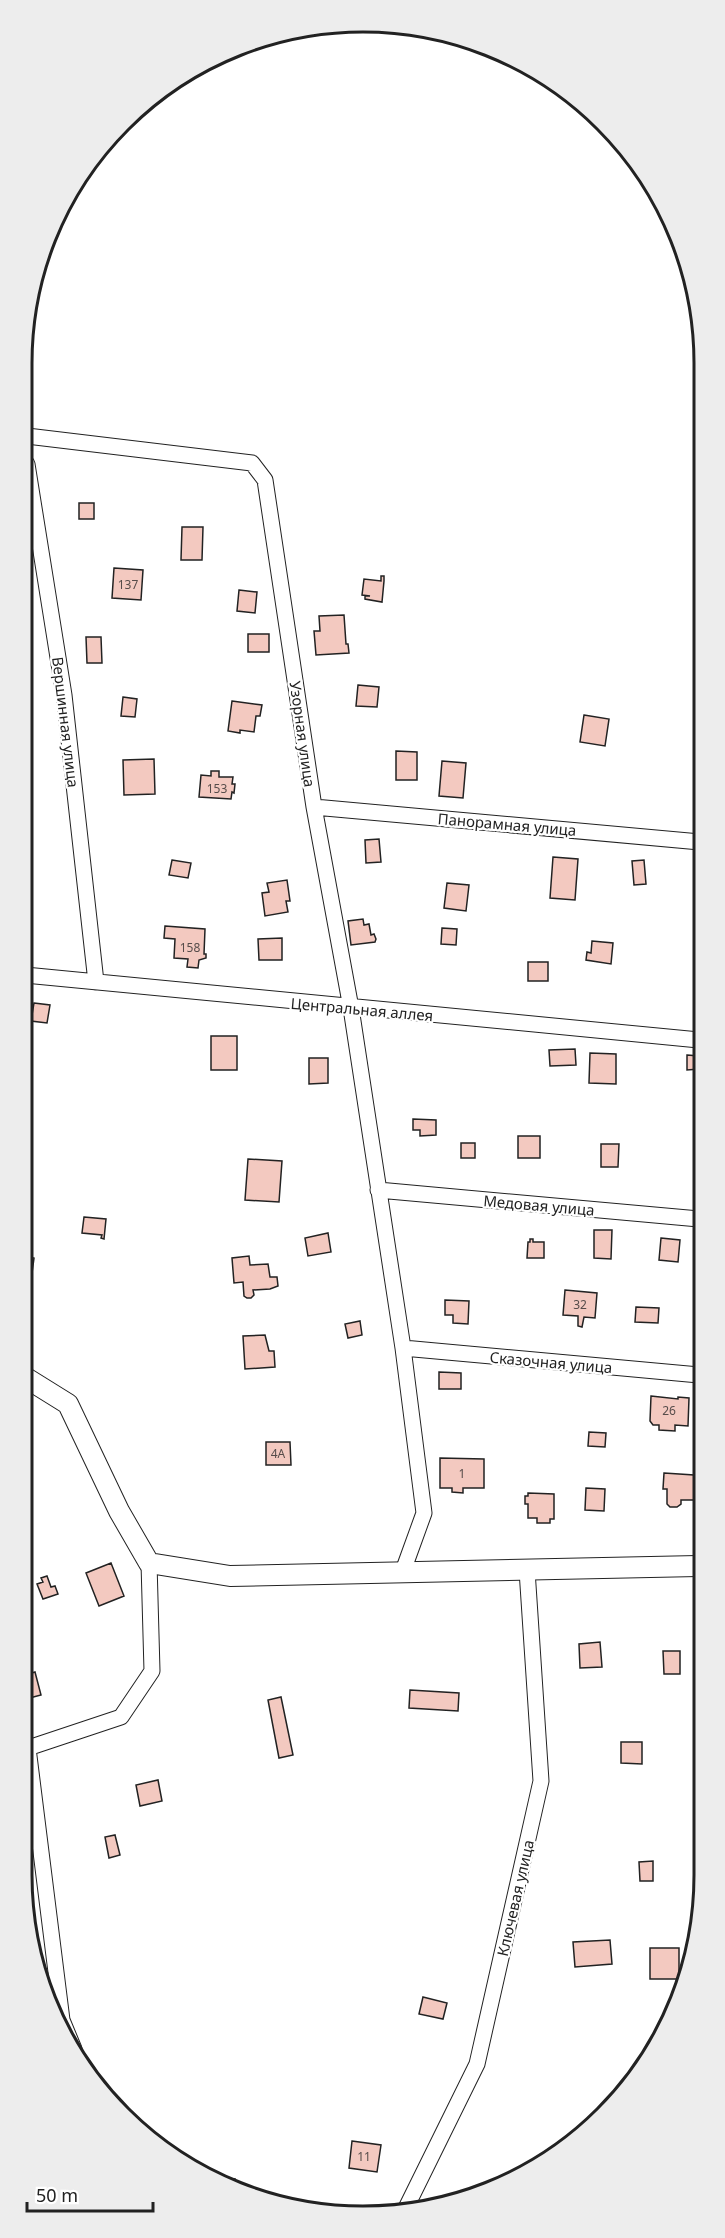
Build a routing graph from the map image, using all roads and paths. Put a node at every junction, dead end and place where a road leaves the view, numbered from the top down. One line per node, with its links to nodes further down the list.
1 (32, 437): 3 (street, Узорная улица)
2 (32, 495): 6 (street, Вершинная улица)
3 (314, 807): 4 (street, Панорамная улица); 7 (street, Узорная улица)
4 (694, 841)
5 (32, 976): 6 (street, Центральная аллея)
6 (96, 982): 7 (street, Центральная аллея)
7 (351, 1008): 8 (street, Центральная аллея); 9 (street, Узорная улица)
8 (694, 1040)
9 (378, 1190): 10 (street, Медовая улица); 11 (street, Узорная улица)
10 (694, 1219)
11 (404, 1348): 12 (street, Сказочная улица); 17 (street, Узорная улица)
12 (694, 1375)
13 (32, 1382): 14 (street)
14 (149, 1563): 17 (street); 18 (street)
15 (694, 1566): 16 (street)
16 (527, 1570): 17 (street); 21 (street, Ключевая улица)
17 (403, 1571)
18 (32, 1744)
19 (32, 1798): 20 (street)
20 (61, 2010)
21 (408, 2204)

